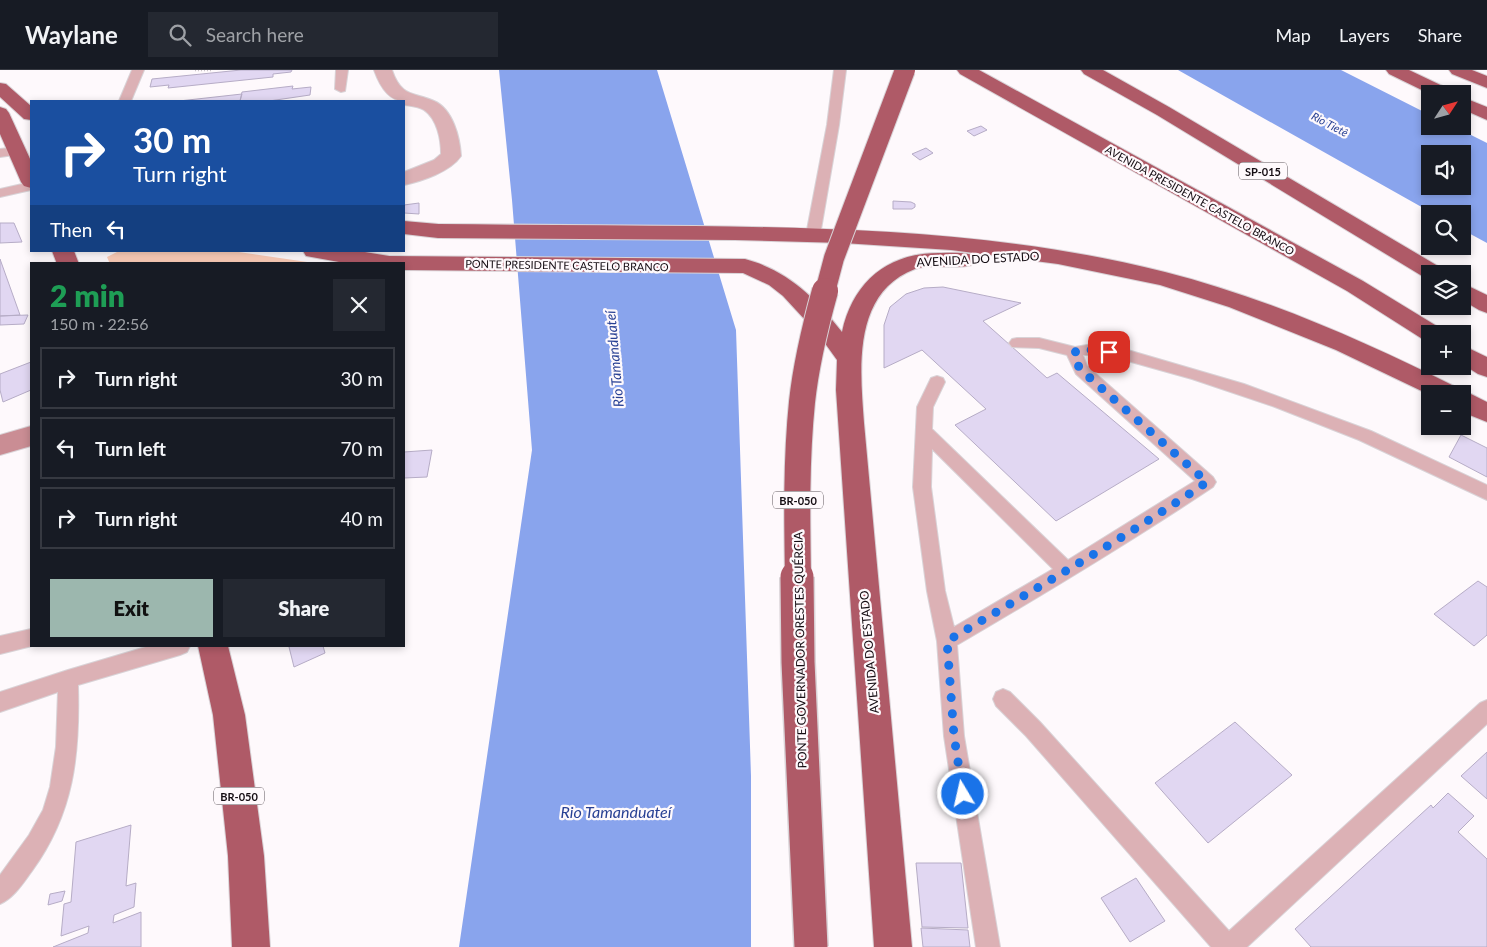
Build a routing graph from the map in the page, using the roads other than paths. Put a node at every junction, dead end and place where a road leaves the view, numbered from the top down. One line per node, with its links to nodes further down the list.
1 (138, 70): 14 (lane)
2 (342, 70): 12 (lane)
3 (382, 70): 20 (street)
4 (840, 70): 25 (lane)
5 (905, 70): 59 (highway, PONTE GOVERNADOR ORESTES QUÉRCIA / BR-050, bridge)
6 (966, 70): 33 (highway, AVENIDA PRESIDENTE CASTELO BRANCO)
7 (1090, 70): 30 (highway, SP-015)
8 (1458, 70): 10 (highway)
9 (1401, 72): 11 (highway)
10 (1487, 84)
11 (1427, 85)
12 (341, 89)
13 (1, 91): 18 (highway)
14 (125, 100)
15 (1471, 106): 17 (highway)
16 (0, 113): 19 (highway)
17 (1487, 114)
18 (30, 115)
19 (8, 152): 21 (highway)
20 (405, 179)
21 (30, 181)
22 (30, 186): 23 (lane)
23 (0, 193)
24 (405, 228): 25 (highway)
25 (813, 235): 27 (highway)
26 (320, 252): 28 (highway)
27 (1048, 255): 36 (highway, AVENIDA DO ESTADO); 40 (highway)
28 (381, 262)
29 (405, 263): 36 (highway, PONTE PRESIDENTE CASTELO BRANCO)
30 (1421, 266)
31 (1471, 295): 32 (highway)
32 (1487, 305)
33 (1421, 327)
34 (1017, 343): 35 (lane)
35 (1075, 352): 46 (lane); 47 (lane)
36 (848, 358): 60 (highway, AVENIDA DO ESTADO)
37 (1471, 358): 38 (highway)
38 (1487, 368)
39 (937, 382): 43 (lane)
40 (1430, 385)
41 (1471, 405): 42 (highway)
42 (1487, 413)
43 (924, 431): 47 (lane); 49 (lane)
44 (30, 436): 45 (street)
45 (0, 444)
46 (1482, 490)
47 (1067, 571): 49 (lane)
48 (30, 638): 50 (lane)
49 (947, 641): 61 (lane)
50 (0, 645)
51 (177, 647): 53 (lane)
52 (213, 647): 58 (highway, BR-050)
53 (68, 679): 55 (lane); 57 (lane)
54 (1003, 699): 62 (lane)
55 (0, 702)
56 (1487, 710): 62 (lane)
57 (0, 892)
58 (251, 947)
59 (811, 947)
60 (893, 947)
61 (988, 947)
62 (1228, 947)

